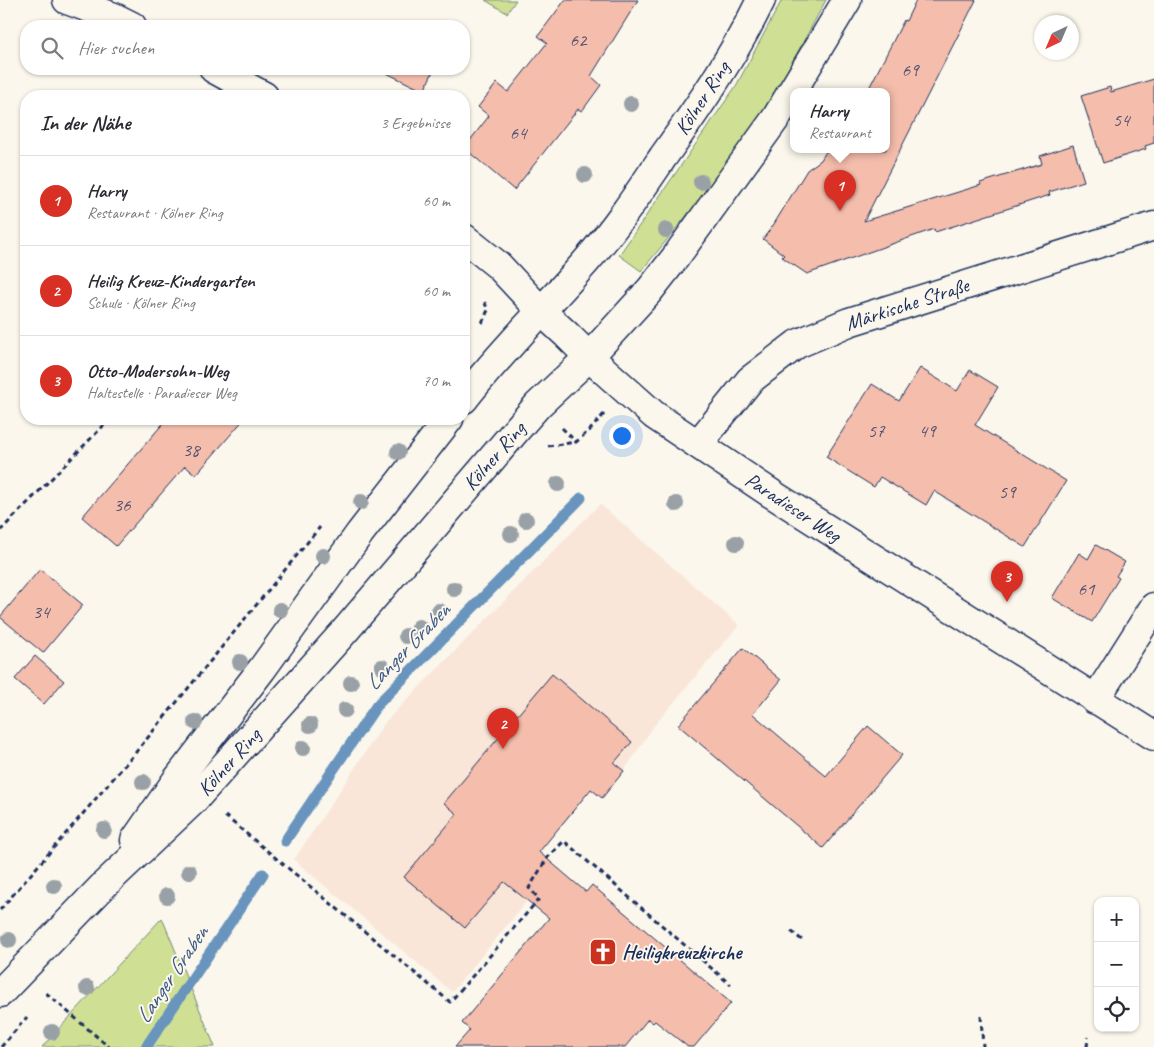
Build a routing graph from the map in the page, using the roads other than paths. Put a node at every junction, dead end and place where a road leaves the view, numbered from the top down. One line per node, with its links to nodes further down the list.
1 (67, 0): 4 (main road)
2 (761, 0): 11 (main road, Kölner Ring)
3 (847, 0): 6 (main road, Kölner Ring)
4 (118, 20)
5 (225, 75): 7 (main road)
6 (794, 88)
7 (253, 90)
8 (790, 95): 12 (main road, Kölner Ring)
9 (1154, 226): 15 (main road, Märkische Straße)
10 (470, 243): 11 (main road, Paradieser Weg)
11 (542, 312): 12 (main road, Paradieser Weg); 13 (main road, Kölner Ring)
12 (589, 357): 15 (main road, Paradieser Weg); 19 (main road, Kölner Ring)
13 (470, 391)
14 (444, 425): 19 (main road, Kölner Ring)
15 (698, 444): 17 (main road, Paradieser Weg)
16 (1154, 608): 17 (main road)
17 (1095, 700): 18 (main road, Paradieser Weg)
18 (1154, 736)
19 (105, 884): 20 (main road, Kölner Ring)
20 (0, 993)

